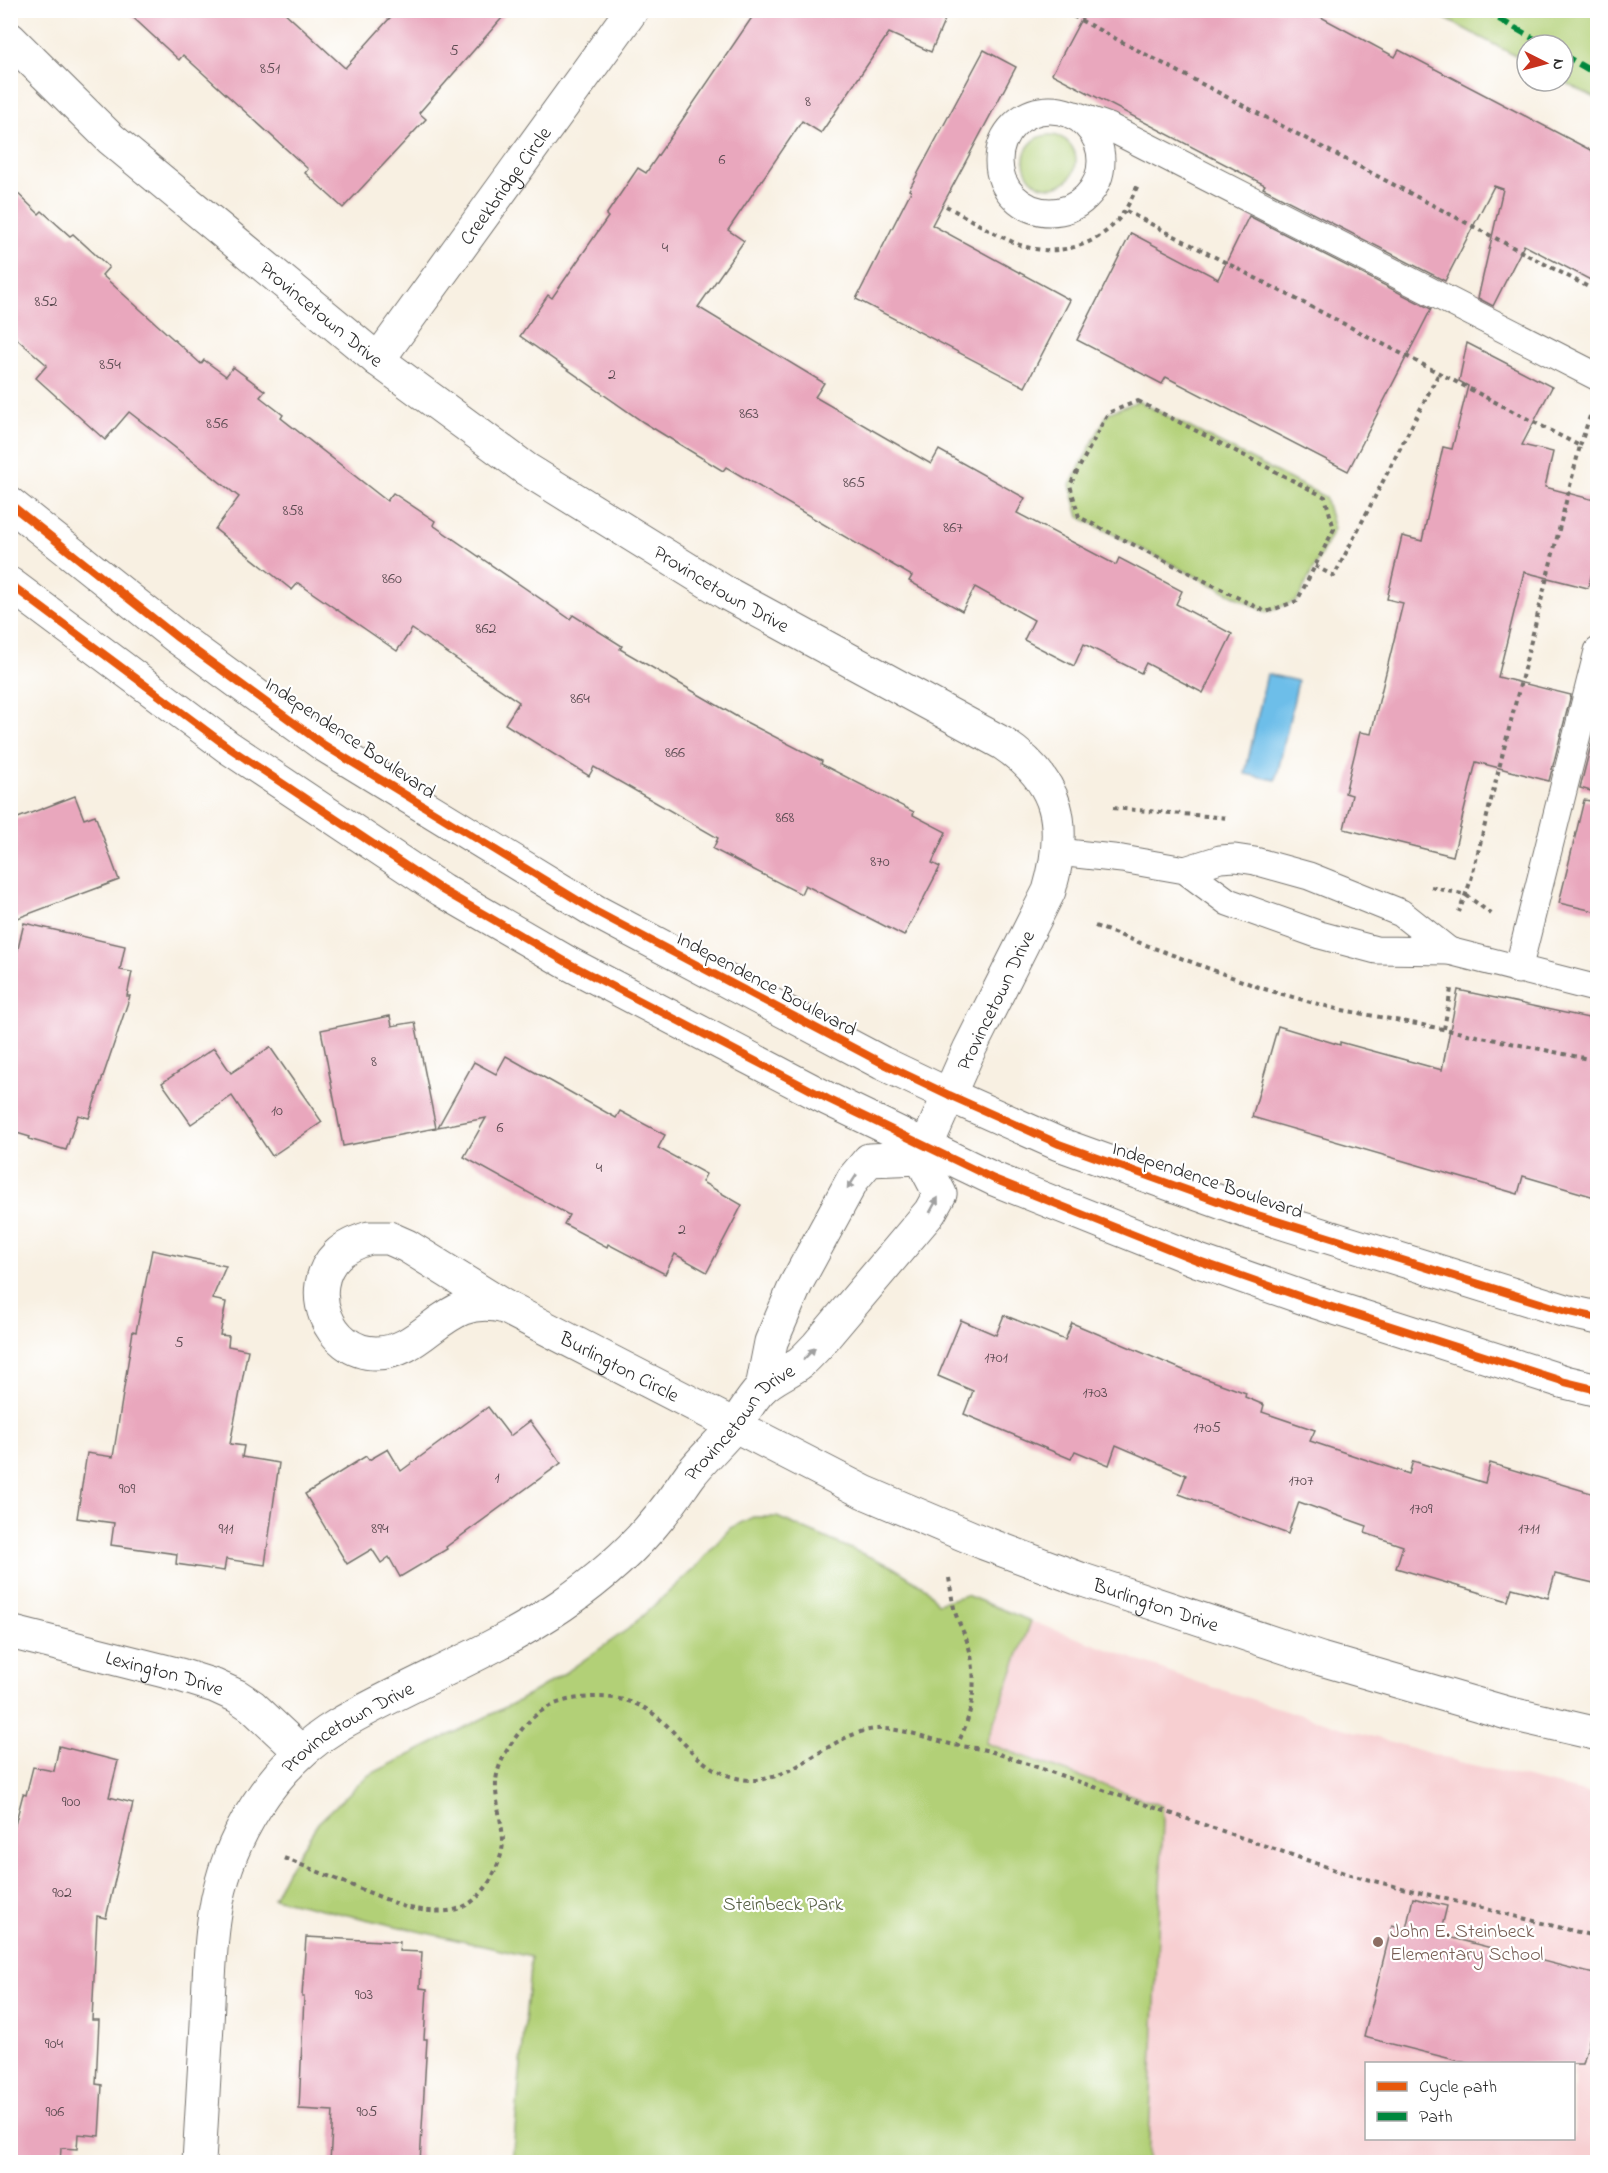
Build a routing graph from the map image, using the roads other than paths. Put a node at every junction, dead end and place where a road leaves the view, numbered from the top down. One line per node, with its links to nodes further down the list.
1 (632, 10): 4 (street, Creekbridge Circle)
2 (10, 39): 4 (street, Provincetown Drive)
3 (1075, 115): 5 (lane)
4 (378, 360): 9 (street, Provincetown Drive)
5 (1598, 377)
6 (10, 504): 14 (street, Independence Boulevard)
7 (10, 584): 15 (street)
8 (1598, 651): 12 (lane)
9 (1058, 852): 10 (lane); 14 (street, Provincetown Drive)
10 (1185, 870): 11 (lane); 11 (lane)
11 (1449, 951): 12 (lane)
12 (1518, 970): 13 (lane)
13 (1598, 989)
14 (949, 1095): 15 (street, Provincetown Drive); 17 (street, Independence Boulevard)
15 (923, 1153): 18 (street, one-way to 18); 18 (street, Provincetown Drive, one-way to 15); 19 (street)
16 (505, 1308): 16 (street, Burlington Circle); 20 (street, Burlington Circle)
17 (1598, 1318)
18 (762, 1388): 20 (street, Provincetown Drive)
19 (1598, 1390)
20 (734, 1425): 22 (street, Burlington Drive); 23 (street, Provincetown Drive)
21 (10, 1632): 23 (street, Lexington Drive)
22 (1598, 1734)
23 (301, 1752): 24 (street, Provincetown Drive)
24 (199, 2163)

